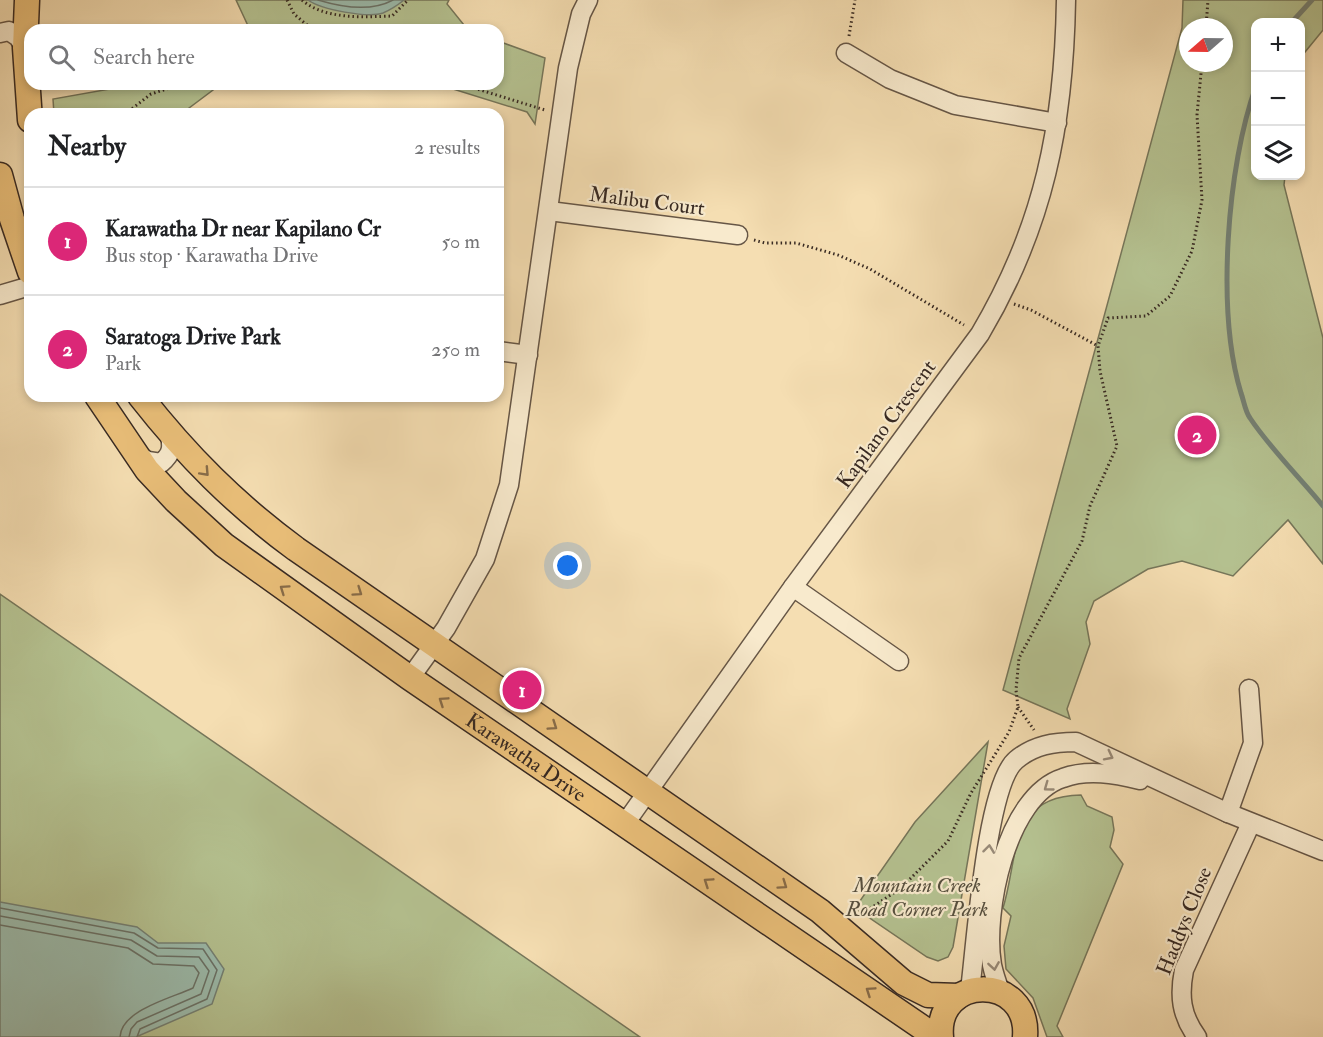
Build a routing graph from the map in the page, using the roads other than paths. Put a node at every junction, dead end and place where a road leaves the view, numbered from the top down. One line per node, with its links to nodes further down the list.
1 (27, 0): 4 (main road)
2 (588, 0): 12 (street)
3 (1066, 0): 10 (street, Kapilano Crescent)
4 (26, 24)
5 (0, 33): 6 (street)
6 (24, 46)
7 (846, 52): 10 (street)
8 (28, 90): 9 (main road)
9 (29, 108)
10 (1057, 123): 23 (street, Kapilano Crescent)
11 (0, 175): 14 (main road)
12 (549, 211): 13 (street, Malibu Court); 18 (street)
13 (738, 235)
14 (24, 254)
15 (24, 288): 16 (street)
16 (0, 295)
17 (504, 352): 18 (street)
18 (528, 355): 24 (street)
19 (101, 402): 22 (main road, Karawatha Drive)
20 (145, 402): 21 (main road, Karawatha Drive)
21 (169, 433): 22 (street); 24 (main road, Karawatha Drive, one-way to 24)
22 (134, 453): 26 (main road, Karawatha Drive, one-way to 22)
23 (793, 587): 25 (street); 29 (street, Kapilano Crescent)
24 (435, 645): 26 (street); 29 (main road, Karawatha Drive, one-way to 29)
25 (899, 661)
26 (410, 678): 32 (main road, Karawatha Drive, one-way to 26)
27 (1249, 688): 30 (street)
28 (1165, 785): 30 (street); 34 (street, one-way to 34); 35 (street, one-way to 28)
29 (648, 792): 32 (street, Kapilano Crescent); 35 (main road, Karawatha Drive, one-way to 35)
30 (1228, 813): 31 (street)
31 (1251, 823): 33 (street); 39 (street, Haddys Close)
32 (624, 825): 37 (main road, Karawatha Drive, one-way to 32)
33 (1323, 851)
34 (999, 992): 35 (main road, Karawatha Drive); 36 (main road)
35 (964, 993): 38 (main road)
36 (1027, 1034)
37 (936, 1037)
38 (941, 1037)
39 (1197, 1037)

